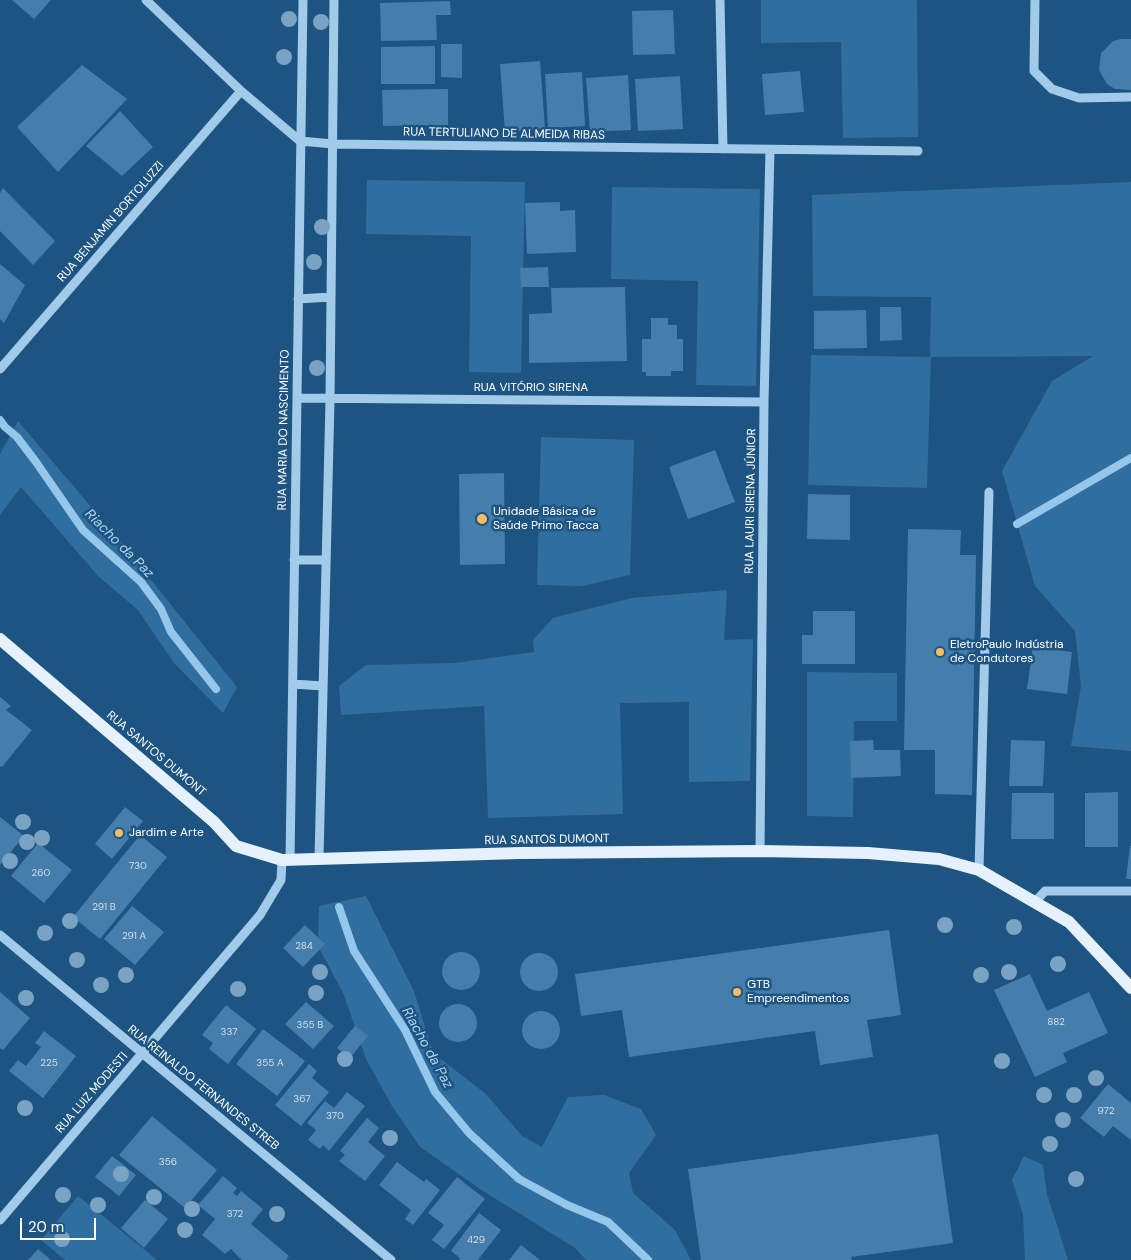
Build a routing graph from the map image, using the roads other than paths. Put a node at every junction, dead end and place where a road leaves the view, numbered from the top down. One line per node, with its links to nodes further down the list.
1 (146, 0): 6 (street)
2 (303, 0): 8 (street, RUA MARIA DO NASCIMENTO)
3 (334, 0): 9 (street)
4 (720, 0): 10 (street)
5 (1035, 0): 7 (street)
6 (240, 91): 8 (street); 15 (street, RUA BENJAMIN BORTOLUZZI)
7 (1131, 98)
8 (300, 141): 9 (street, RUA TERTULIANO DE ALMEIDA RIBAS); 14 (street, RUA MARIA DO NASCIMENTO)
9 (333, 144): 10 (street, RUA TERTULIANO DE ALMEIDA RIBAS); 13 (street)
10 (723, 149): 11 (street, RUA TERTULIANO DE ALMEIDA RIBAS)
11 (770, 150): 12 (street, RUA TERTULIANO DE ALMEIDA RIBAS); 18 (street, RUA LAURI SIRENA JÚNIOR)
12 (918, 151)
13 (331, 298): 14 (street); 17 (street)
14 (298, 299): 16 (street, RUA MARIA DO NASCIMENTO)
15 (0, 368)
16 (297, 398): 17 (street, RUA VITÓRIO SIRENA); 20 (street, RUA MARIA DO NASCIMENTO)
17 (330, 400): 18 (street, RUA VITÓRIO SIRENA); 21 (street)
18 (764, 402): 25 (street, RUA LAURI SIRENA JÚNIOR)
19 (989, 492): 28 (street)
20 (294, 560): 21 (street); 23 (street, RUA MARIA DO NASCIMENTO)
21 (326, 560): 24 (street)
22 (0, 639): 27 (main road, RUA SANTOS DUMONT)
23 (293, 684): 24 (street); 27 (street, RUA MARIA DO NASCIMENTO)
24 (323, 686): 26 (street)
25 (760, 851): 26 (main road, RUA SANTOS DUMONT); 28 (main road, RUA SANTOS DUMONT)
26 (319, 858): 27 (main road, RUA SANTOS DUMONT)
27 (286, 860): 33 (street, RUA LUIZ MODESTI)
28 (979, 870): 30 (main road, RUA SANTOS DUMONT)
29 (1131, 891): 30 (street)
30 (1035, 902): 32 (main road, RUA SANTOS DUMONT)
31 (0, 935): 33 (street, RUA REINALDO FERNANDES STREB)
32 (1131, 988)
33 (142, 1054): 34 (street, RUA LUIZ MODESTI); 35 (street, RUA REINALDO FERNANDES STREB)
34 (0, 1220)
35 (391, 1260)

